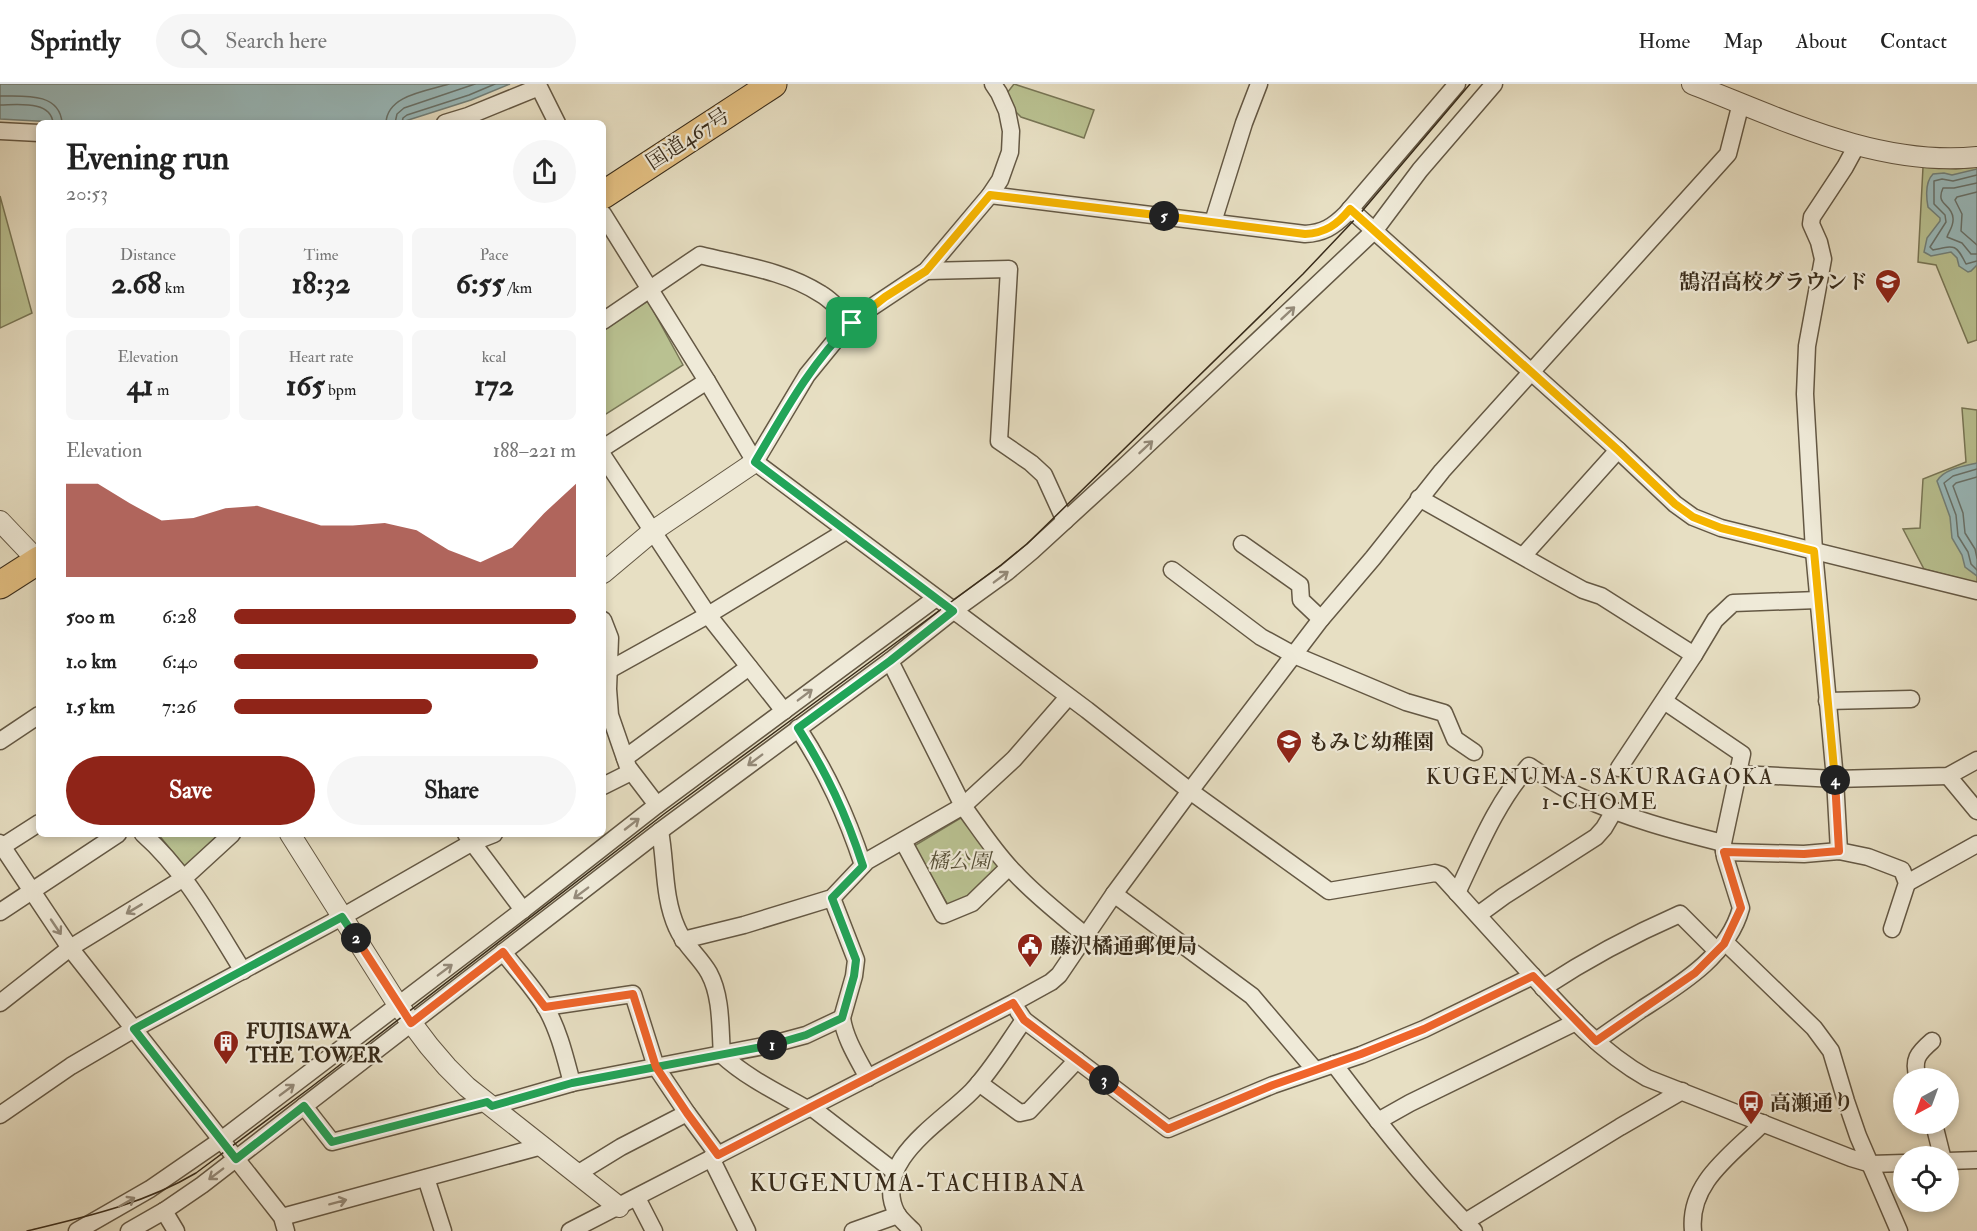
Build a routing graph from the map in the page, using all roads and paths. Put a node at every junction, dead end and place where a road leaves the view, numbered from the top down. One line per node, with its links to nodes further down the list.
1 (773, 84): 14 (highway, 国道467号)
2 (993, 84): 15 (street)
3 (1259, 84): 18 (street)
4 (1457, 84): 16 (street)
5 (1494, 84): 19 (street)
6 (1692, 84): 7 (street)
7 (1741, 103): 12 (street); 24 (street)
8 (455, 120): 9 (street)
9 (556, 120)
10 (0, 130): 11 (street)
11 (36, 133)
12 (1857, 145): 13 (street); 36 (street)
13 (1977, 157)
14 (606, 193)
15 (990, 195): 18 (street); 20 (street)
16 (1350, 209): 18 (street); 19 (street)
17 (606, 219): 21 (street)
18 (1214, 222)
19 (1375, 231): 24 (street); 32 (street, one-way to 19)
20 (926, 271): 23 (street); 32 (street)
21 (650, 289): 22 (street); 23 (street); 25 (street)
22 (606, 319)
23 (852, 323): 28 (street)
24 (1532, 372): 27 (street); 30 (street)
25 (707, 381): 26 (street); 28 (street)
26 (606, 446)
27 (1618, 450): 36 (street); 37 (street)
28 (755, 462): 33 (street); 34 (street)
29 (609, 479): 33 (street)
30 (1419, 498): 37 (street); 48 (street)
31 (0, 521): 38 (street)
32 (1065, 521): 46 (street, one-way to 32)
33 (653, 531): 40 (street); 47 (street)
34 (846, 531): 44 (street); 47 (street)
35 (1242, 544): 48 (street)
36 (1814, 551): 43 (street); 45 (street)
37 (1523, 556): 50 (street)
38 (36, 558)
39 (36, 563): 42 (highway)
40 (606, 570)
41 (1172, 570): 51 (street)
42 (0, 585)
43 (1977, 591)
44 (936, 598): 46 (street); 59 (street, one-way to 44)
45 (1818, 600): 50 (street); 58 (street)
46 (953, 611): 52 (street); 55 (street)
47 (708, 615): 53 (street); 54 (street)
48 (1321, 619): 51 (street)
49 (606, 628): 54 (street)
50 (1694, 655): 57 (street)
51 (1294, 656): 63 (street); 71 (street)
52 (890, 661): 61 (street); 73 (street)
53 (749, 667): 59 (street); 65 (street)
54 (609, 670): 65 (street)
55 (1068, 697): 71 (street); 73 (street)
56 (1911, 699): 58 (street)
57 (1664, 701): 66 (street); 67 (street)
58 (1827, 701): 69 (street)
59 (784, 711): 72 (street)
60 (36, 717): 62 (street)
61 (798, 728): 77 (street, one-way to 77); 88 (street)
62 (0, 741)
63 (1474, 752)
64 (1977, 760): 68 (street)
65 (628, 765): 70 (street); 72 (street)
66 (1619, 768)
67 (1739, 774): 69 (street); 86 (street)
68 (1948, 776): 69 (street); 75 (street)
69 (1835, 779): 87 (street)
70 (606, 783)
71 (1190, 791): 93 (street); 94 (street)
72 (657, 805): 96 (street, one-way to 72)
73 (963, 806): 83 (street); 89 (street)
74 (1614, 811): 86 (street); 93 (street); 98 (street)
75 (1977, 811)
76 (36, 825): 85 (street)
77 (660, 831): 102 (street); 105 (street, one-way to 105)
78 (114, 837): 92 (street)
79 (146, 837): 90 (street)
80 (229, 837): 90 (street)
81 (292, 837): 99 (street)
82 (469, 838): 96 (street); 99 (street)
83 (903, 841): 88 (street); 89 (street)
84 (1977, 844): 91 (street)
85 (1, 846): 92 (street)
86 (1724, 848): 87 (street); 103 (street)
87 (1839, 851): 91 (street)
88 (863, 866): 95 (street)
89 (1009, 867): 101 (street)
90 (184, 878): 104 (street, one-way to 104); 106 (street)
91 (1907, 883): 100 (street)
92 (32, 892): 97 (street); 104 (street, one-way to 104)
93 (1457, 893): 98 (street)
94 (1114, 894): 101 (street); 124 (street)
95 (832, 898): 102 (street); 112 (street)
96 (524, 910): 110 (street, one-way to 96)
97 (0, 912)
98 (1478, 915): 107 (street)
99 (342, 917): 106 (street); 110 (street)
100 (1892, 929)
101 (1085, 935): 108 (street)
102 (683, 940): 119 (street)
103 (1721, 946): 107 (street); 117 (street); 143 (street)
104 (70, 948): 109 (street); 116 (street)
105 (503, 952): 111 (street); 115 (street)
106 (243, 970): 116 (street)
107 (1538, 982): 114 (street); 121 (street)
108 (1013, 1003): 113 (street); 125 (street)
109 (0, 1004)
110 (398, 1005): 115 (street); 136 (street, one-way to 110)
111 (545, 1007): 122 (street); 126 (street)
112 (842, 1018): 119 (street); 125 (street)
113 (1024, 1020): 120 (street); 127 (street)
114 (1576, 1022): 117 (street); 134 (street)
115 (411, 1023): 129 (street); 130 (street)
116 (134, 1029): 133 (street); 136 (street)
117 (1596, 1041): 128 (street)
118 (1932, 1041): 123 (street)
119 (722, 1055): 122 (street); 131 (street)
120 (1077, 1060): 124 (street); 127 (street)
121 (1334, 1064): 124 (street); 134 (street)
122 (656, 1067): 126 (street); 132 (street)
123 (1916, 1068)
124 (1315, 1070)
125 (868, 1078): 131 (street)
126 (572, 1083): 129 (street)
127 (980, 1083): 144 (street)
128 (1682, 1091): 135 (street); 152 (street)
129 (490, 1104): 130 (street); 137 (street)
130 (304, 1106): 139 (street)
131 (809, 1108): 138 (street); 144 (street)
132 (687, 1113): 138 (street); 145 (street)
133 (0, 1115)
134 (1378, 1121): 152 (street)
135 (1763, 1123): 143 (street); 162 (street)
136 (221, 1140): 139 (street); 153 (street, one-way to 136)
137 (542, 1146): 145 (street); 146 (street)
138 (715, 1156): 147 (street); 159 (street)
139 (236, 1159): 149 (street, one-way to 149); 151 (street)
140 (1977, 1160): 141 (street)
141 (1959, 1161)
142 (1893, 1163): 143 (street)
143 (1871, 1164): 163 (street)
144 (895, 1172): 150 (street)
145 (577, 1174): 148 (street)
146 (426, 1178): 151 (street, one-way to 146); 156 (street)
147 (637, 1198): 148 (street); 158 (street)
148 (619, 1207): 157 (street)
149 (164, 1211): 154 (street); 155 (street)
150 (898, 1215): 160 (street); 161 (street)
151 (284, 1224)
152 (1469, 1226)
153 (77, 1231)
154 (129, 1231)
155 (176, 1231)
156 (443, 1231)
157 (570, 1231)
158 (654, 1231)
159 (747, 1231)
160 (853, 1231)
161 (912, 1231)
162 (1693, 1231)
163 (1899, 1231)

